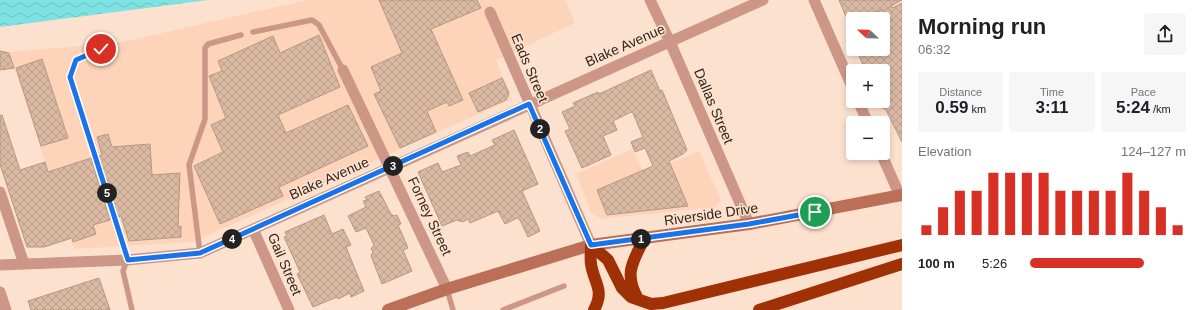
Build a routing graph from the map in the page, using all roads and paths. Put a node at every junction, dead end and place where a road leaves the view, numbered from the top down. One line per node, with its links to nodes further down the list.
1 (650, 0): 7 (street, Dallas Street)
2 (763, 0): 7 (street, Blake Avenue)
3 (814, 0): 10 (street)
4 (490, 12): 11 (street, Eads Street)
5 (253, 32): 9 (lane)
6 (241, 35): 21 (lane)
7 (670, 42): 11 (street, Blake Avenue); 16 (street, Dallas Street)
8 (101, 49): 22 (lane)
9 (343, 70): 13 (street, Forney Street)
10 (846, 73)
11 (529, 104): 13 (street, Blake Avenue); 20 (street, Eads Street)
12 (884, 160): 15 (street)
13 (391, 167): 17 (street, Blake Avenue); 27 (street, Forney Street)
14 (0, 192): 23 (street)
15 (901, 195): 16 (main road, Riverside Drive)
16 (749, 224): 18 (main road, Riverside Drive)
17 (253, 229): 21 (street, Blake Avenue); 32 (street, Gail Street)
18 (644, 239): 20 (main road, Riverside Drive); 29 (highway)
19 (902, 244): 29 (highway)
20 (591, 245): 27 (main road, Riverside Drive); 29 (highway); 36 (highway)
21 (200, 253): 22 (street, Blake Avenue)
22 (128, 260): 23 (street, Blake Avenue); 31 (lane)
23 (24, 264): 25 (street, Blake Avenue)
24 (902, 264): 37 (highway)
25 (0, 265)
26 (564, 286): 35 (lane)
27 (447, 289): 33 (main road, Riverside Drive); 34 (lane)
28 (0, 292): 30 (street)
29 (640, 302)
30 (6, 310)
31 (132, 310)
32 (289, 310)
33 (388, 310)
34 (453, 310)
35 (503, 310)
36 (594, 310)
37 (759, 310)

